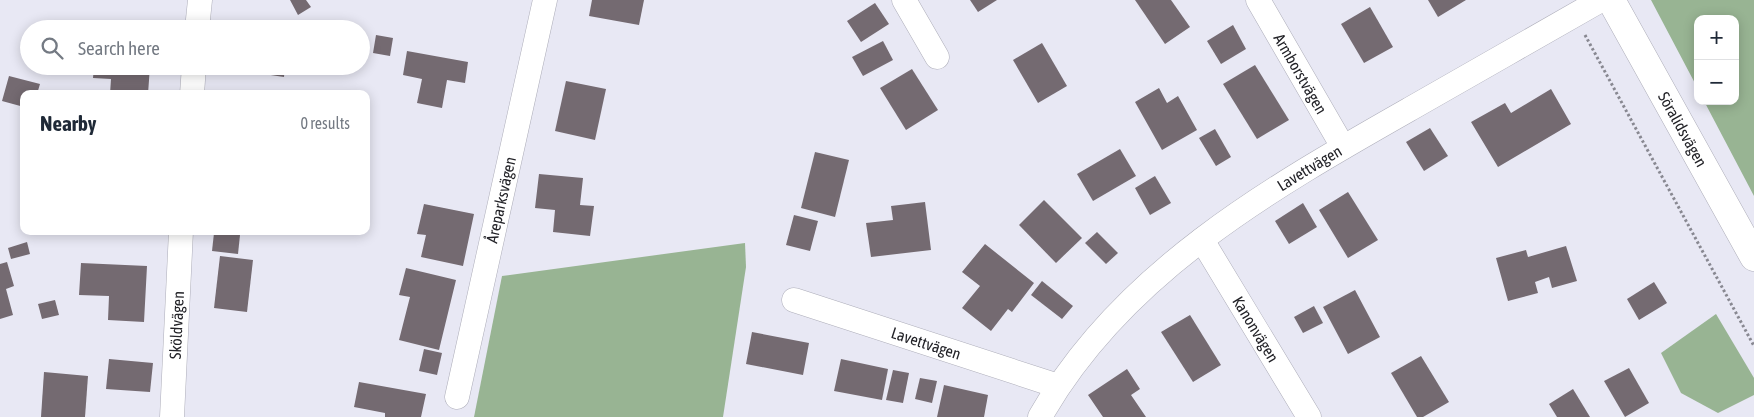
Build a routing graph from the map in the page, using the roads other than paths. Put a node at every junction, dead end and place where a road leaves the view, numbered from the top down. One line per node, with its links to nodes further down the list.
1 (200, 0): 7 (street)
2 (545, 0): 17 (street, Åreparksvägen)
3 (904, 0): 8 (street)
4 (1258, 0): 11 (street, Armborstvägen)
5 (1601, 0): 11 (street, Lavettvägen)
6 (1611, 0): 14 (street, Söralidsvägen)
7 (198, 20)
8 (937, 57)
9 (193, 75): 10 (street)
10 (192, 90)
11 (1343, 147): 13 (street, Lavettvägen)
12 (181, 235): 18 (street, Sköldvägen)
13 (1202, 240): 16 (street, Lavettvägen); 20 (street, Kanonvägen)
14 (1754, 257)
15 (794, 300): 16 (street, Lavettvägen)
16 (1058, 386): 19 (street, Lavettvägen)
17 (457, 397)
18 (172, 417)
19 (1040, 417)
20 (1309, 417)

